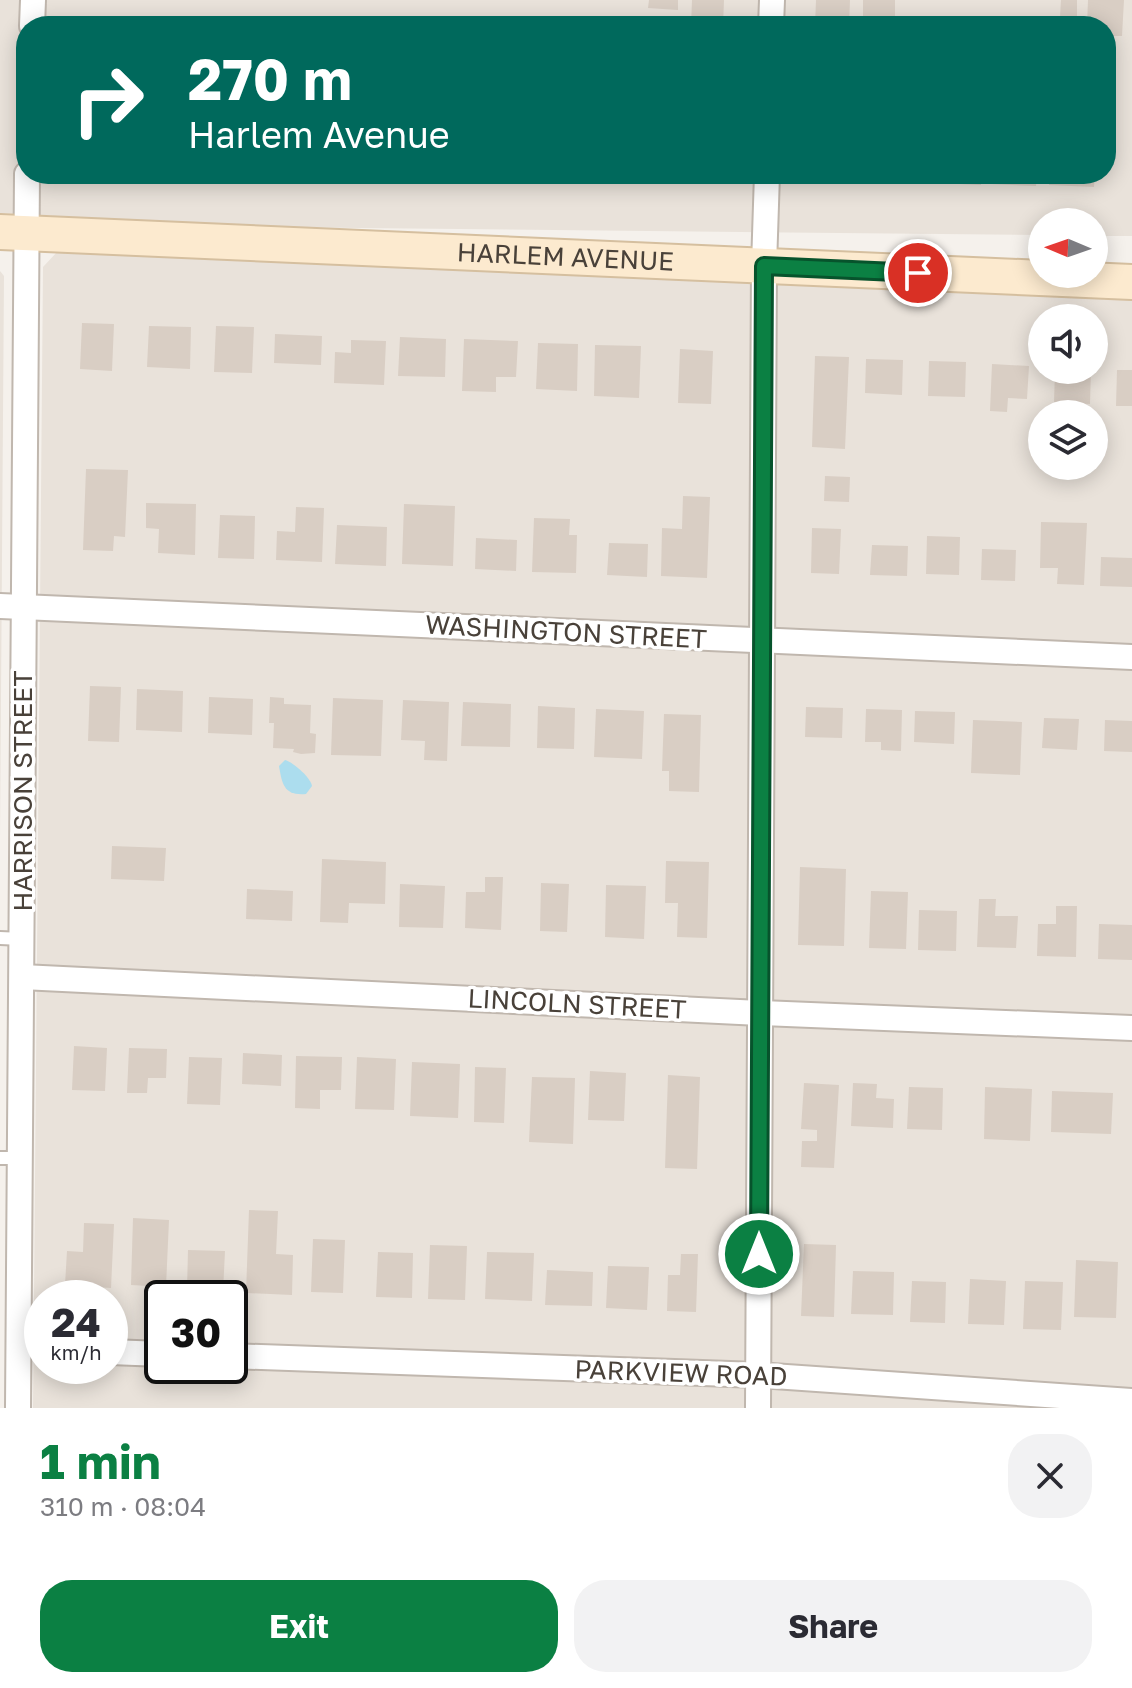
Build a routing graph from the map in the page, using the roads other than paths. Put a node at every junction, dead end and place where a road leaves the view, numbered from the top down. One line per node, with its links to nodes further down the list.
1 (25, 184): 3 (street, HARRISON STREET)
2 (767, 184): 4 (street)
3 (13, 232): 4 (main road, HARLEM AVENUE); 6 (street, HARRISON STREET)
4 (764, 266): 5 (main road, HARLEM AVENUE); 7 (street)
5 (1132, 282)
6 (12, 607): 7 (street, WASHINGTON STREET); 9 (street, HARRISON STREET)
7 (762, 641): 8 (street, WASHINGTON STREET); 11 (street)
8 (1132, 657)
9 (11, 938): 10 (street, HARRISON STREET)
10 (22, 977): 11 (street, LINCOLN STREET); 13 (street, HARRISON STREET)
11 (760, 1013): 12 (street, LINCOLN STREET); 16 (street)
12 (1132, 1028)
13 (11, 1158): 14 (street, HARRISON STREET)
14 (24, 1289)
15 (248, 1357): 16 (street, PARKVIEW ROAD)
16 (758, 1375): 18 (street, PARKVIEW ROAD); 20 (street)
17 (24, 1378): 19 (street, HARRISON STREET)
18 (1132, 1401)
19 (18, 1408)
20 (758, 1408)

